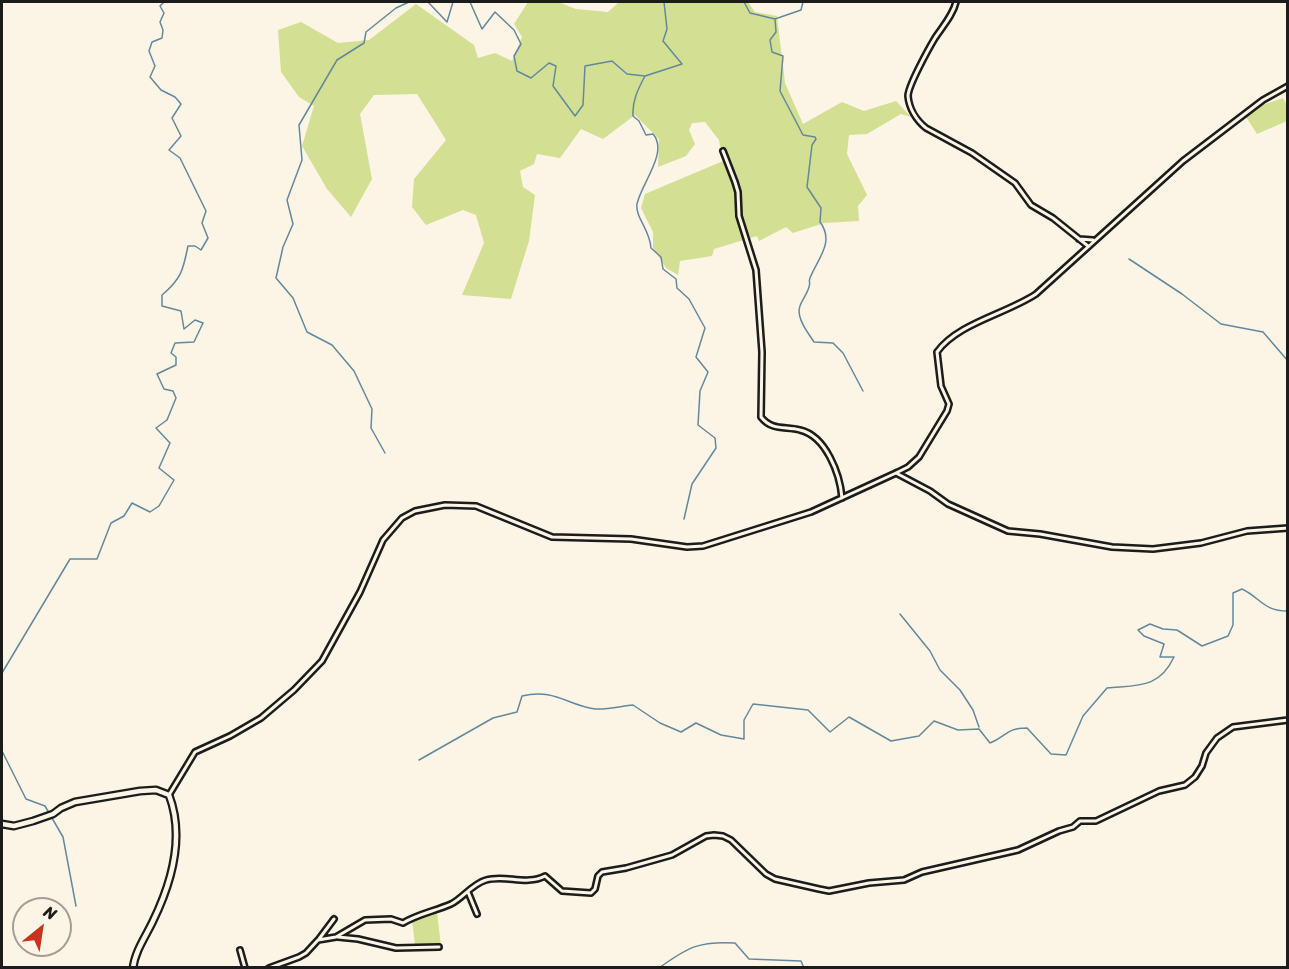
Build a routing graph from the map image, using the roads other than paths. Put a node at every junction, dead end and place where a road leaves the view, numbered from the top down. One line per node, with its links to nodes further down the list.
1 (956, 2): 4 (street)
2 (1287, 86): 5 (street)
3 (723, 151): 8 (street)
4 (1079, 239): 5 (street); 6 (street)
5 (1095, 240): 6 (street)
6 (1088, 246): 7 (street)
7 (896, 474): 8 (street); 9 (street)
8 (842, 498): 11 (street)
9 (1287, 528)
10 (1287, 720): 13 (street)
11 (169, 795): 12 (main road); 20 (main road)
12 (2, 824)
13 (468, 892): 14 (street); 16 (street)
14 (477, 914)
15 (334, 919): 17 (street)
16 (336, 937): 17 (street); 18 (street)
17 (318, 940): 22 (street)
18 (439, 947)
19 (240, 950): 21 (street)
20 (133, 968)
21 (245, 968)
22 (269, 968)

